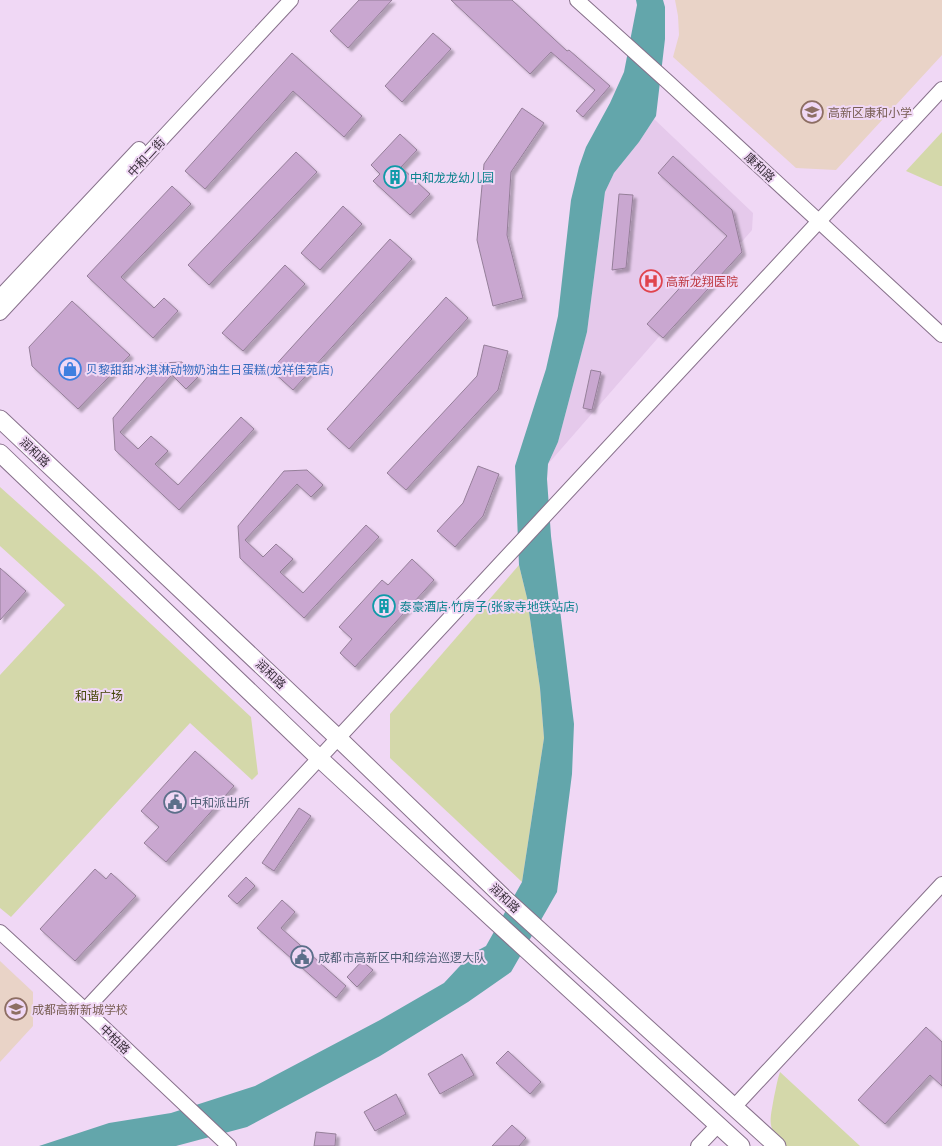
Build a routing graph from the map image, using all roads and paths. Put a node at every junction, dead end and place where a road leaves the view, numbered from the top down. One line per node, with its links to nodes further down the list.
1 (279, 0): 6 (street, 中和二街)
2 (291, 0): 7 (street, 中和二街)
3 (576, 0): 5 (street, 康和路)
4 (942, 89): 5 (street)
5 (819, 221): 8 (street, 康和路); 11 (street)
6 (0, 297)
7 (0, 313)
8 (942, 335)
9 (0, 419): 11 (main road, 润和路)
10 (0, 453): 12 (main road, 润和路)
11 (338, 738): 12 (street); 16 (main road, 润和路)
12 (320, 758): 15 (street); 17 (main road, 润和路)
13 (942, 884): 16 (street)
14 (0, 932): 15 (street, 中柏路)
15 (85, 1010): 18 (street, 中柏路)
16 (734, 1107): 21 (main road, 润和路)
17 (718, 1125): 19 (street); 20 (main road, 润和路)
18 (224, 1142)
19 (698, 1146)
20 (741, 1146)
21 (777, 1146)

